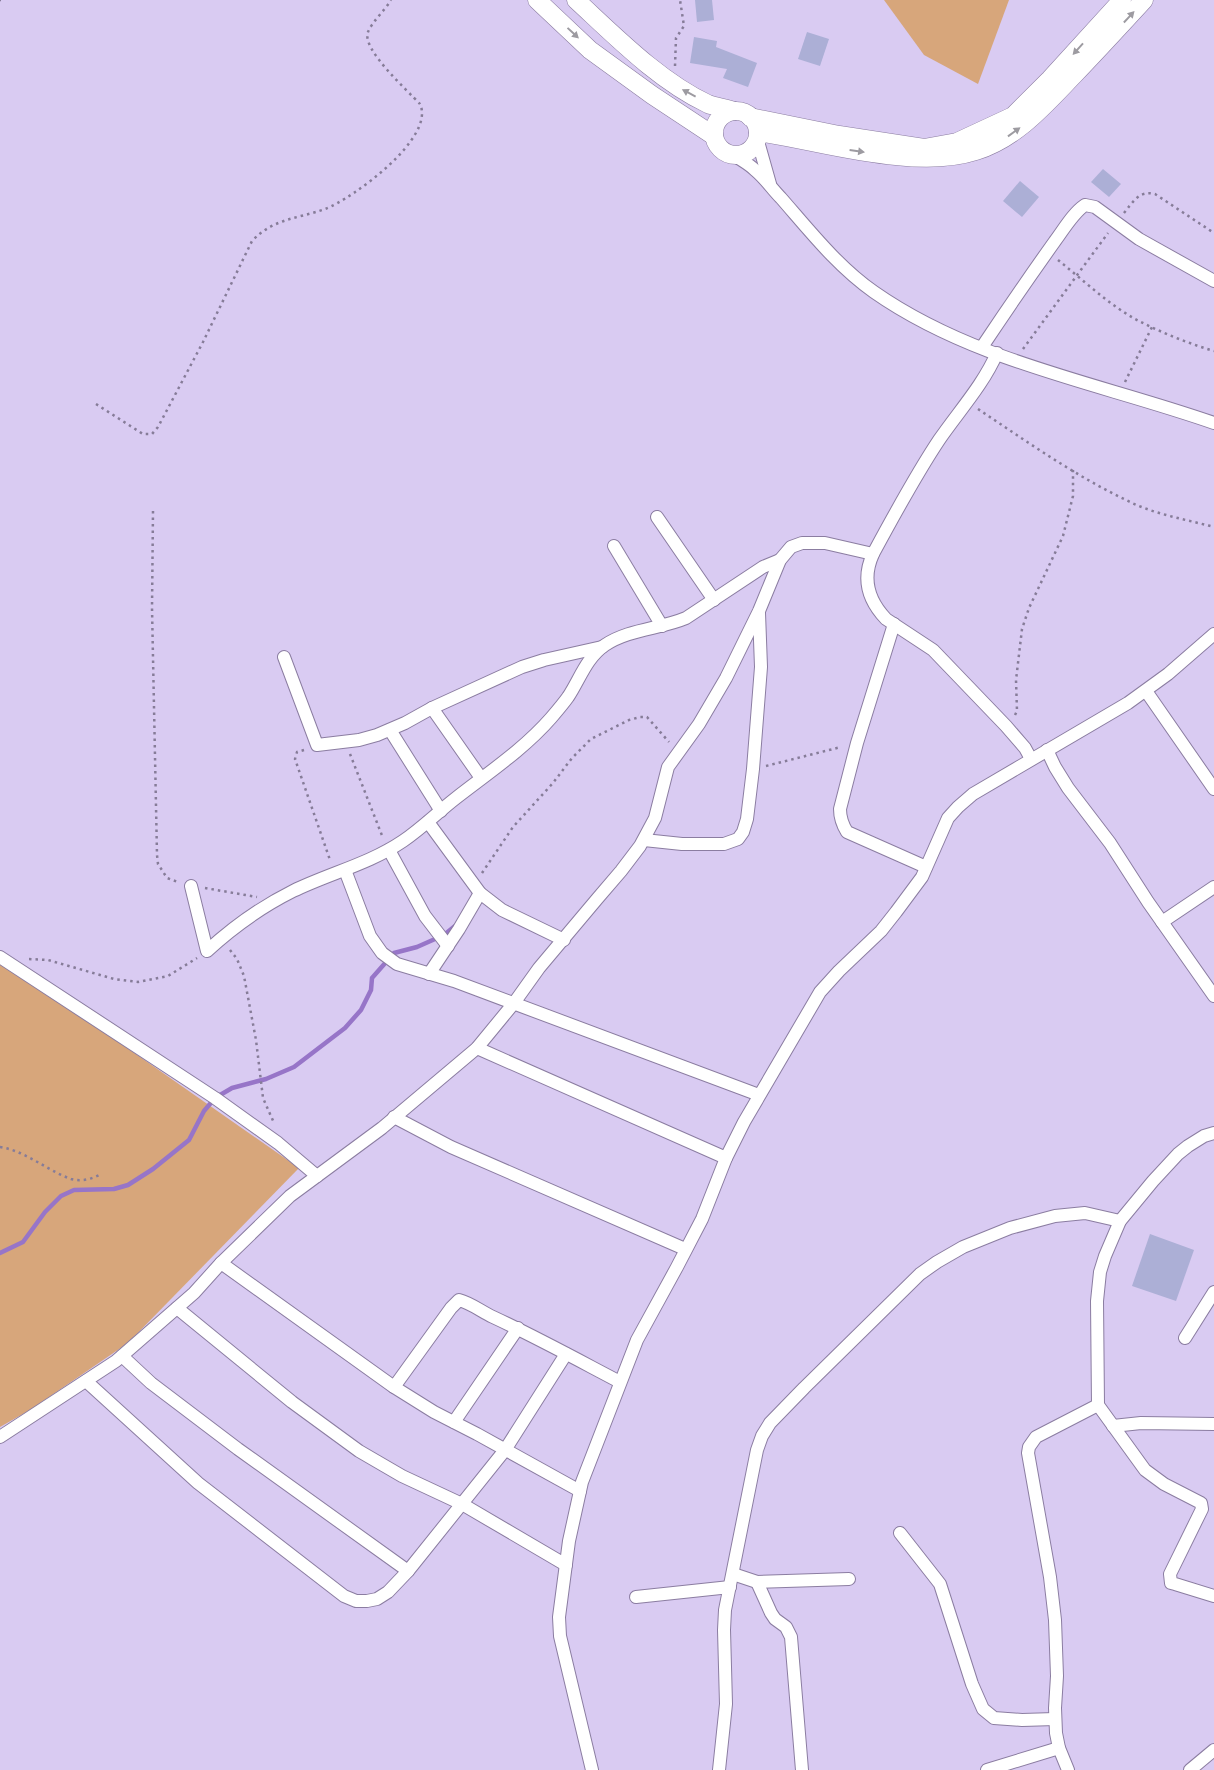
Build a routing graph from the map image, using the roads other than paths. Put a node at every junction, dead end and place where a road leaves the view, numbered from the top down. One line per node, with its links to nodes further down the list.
1 (537, 0): 6 (street, one-way to 6)
2 (576, 0): 5 (street, one-way to 2)
3 (1122, 0): 5 (street, one-way to 5)
4 (1144, 0): 5 (street, one-way to 4)
5 (750, 124): 6 (street); 7 (street); 8 (street)
6 (714, 136): 7 (street)
7 (734, 155): 8 (street)
8 (770, 186): 10 (street)
9 (1214, 281): 10 (street)
10 (982, 348): 11 (street)
11 (997, 353): 12 (street); 15 (street)
12 (1214, 423)
13 (657, 517): 17 (street)
14 (614, 546): 20 (street)
15 (873, 554): 16 (street); 19 (street)
16 (780, 560): 17 (street); 18 (street)
17 (714, 600): 20 (street)
18 (759, 611): 33 (street); 33 (street)
19 (894, 624): 28 (street); 35 (street)
20 (662, 626): 22 (street)
21 (1214, 634): 24 (street)
22 (602, 647): 25 (street); 29 (street)
23 (284, 657): 26 (street)
24 (1146, 691): 27 (street); 30 (street)
25 (432, 708): 26 (street); 29 (street)
26 (390, 730): 31 (street)
27 (1047, 750): 28 (street); 40 (street)
28 (1031, 759): 35 (street)
29 (481, 778): 31 (street)
30 (1214, 789)
31 (441, 811): 32 (street)
32 (428, 822): 34 (street); 39 (street)
33 (644, 840): 41 (street)
34 (389, 850): 36 (street); 42 (street)
35 (926, 867): 48 (street)
36 (340, 873): 37 (street); 44 (street)
37 (191, 886)
38 (1214, 887): 40 (street)
39 (478, 890): 41 (street); 42 (street)
40 (1162, 922): 45 (street)
41 (564, 940): 46 (street)
42 (448, 946): 44 (street)
43 (0, 957): 52 (street)
44 (429, 974): 46 (street)
45 (1214, 996)
46 (514, 1003): 47 (street); 48 (street)
47 (477, 1048): 49 (street); 51 (street)
48 (759, 1095): 51 (street)
49 (394, 1117): 52 (street); 54 (street)
50 (1214, 1133): 53 (street)
51 (726, 1158): 54 (street)
52 (317, 1176): 55 (street)
53 (1120, 1221): 65 (street); 76 (street)
54 (685, 1249): 63 (street)
55 (221, 1263): 57 (street); 64 (street)
56 (1214, 1292): 59 (street)
57 (176, 1308): 61 (street); 72 (street)
58 (518, 1328): 60 (street); 64 (street); 66 (street)
59 (1185, 1338)
60 (566, 1354): 63 (street); 70 (street)
61 (122, 1356): 62 (street); 75 (street)
62 (86, 1381): 69 (street); 75 (street)
63 (620, 1382): 71 (street)
64 (394, 1388): 66 (street)
65 (1098, 1405): 68 (street); 82 (street)
66 (454, 1422): 70 (street)
67 (1214, 1424): 68 (street)
68 (1113, 1426): 81 (street)
69 (0, 1437)
70 (505, 1450): 71 (street); 72 (street)
71 (580, 1491): 74 (street)
72 (462, 1504): 74 (street); 75 (street)
73 (900, 1533): 82 (street)
74 (566, 1565): 85 (street)
75 (408, 1571)
76 (733, 1574): 78 (street); 79 (street)
77 (849, 1579): 78 (street)
78 (757, 1582): 87 (street)
79 (730, 1587): 80 (street); 86 (street)
80 (636, 1596)
81 (1214, 1596)
82 (1055, 1719): 83 (street)
83 (1059, 1748): 88 (street); 89 (street)
84 (1214, 1750): 90 (street)
85 (592, 1770)
86 (719, 1770)
87 (802, 1770)
88 (989, 1770)
89 (1068, 1770)
90 (1190, 1770)

